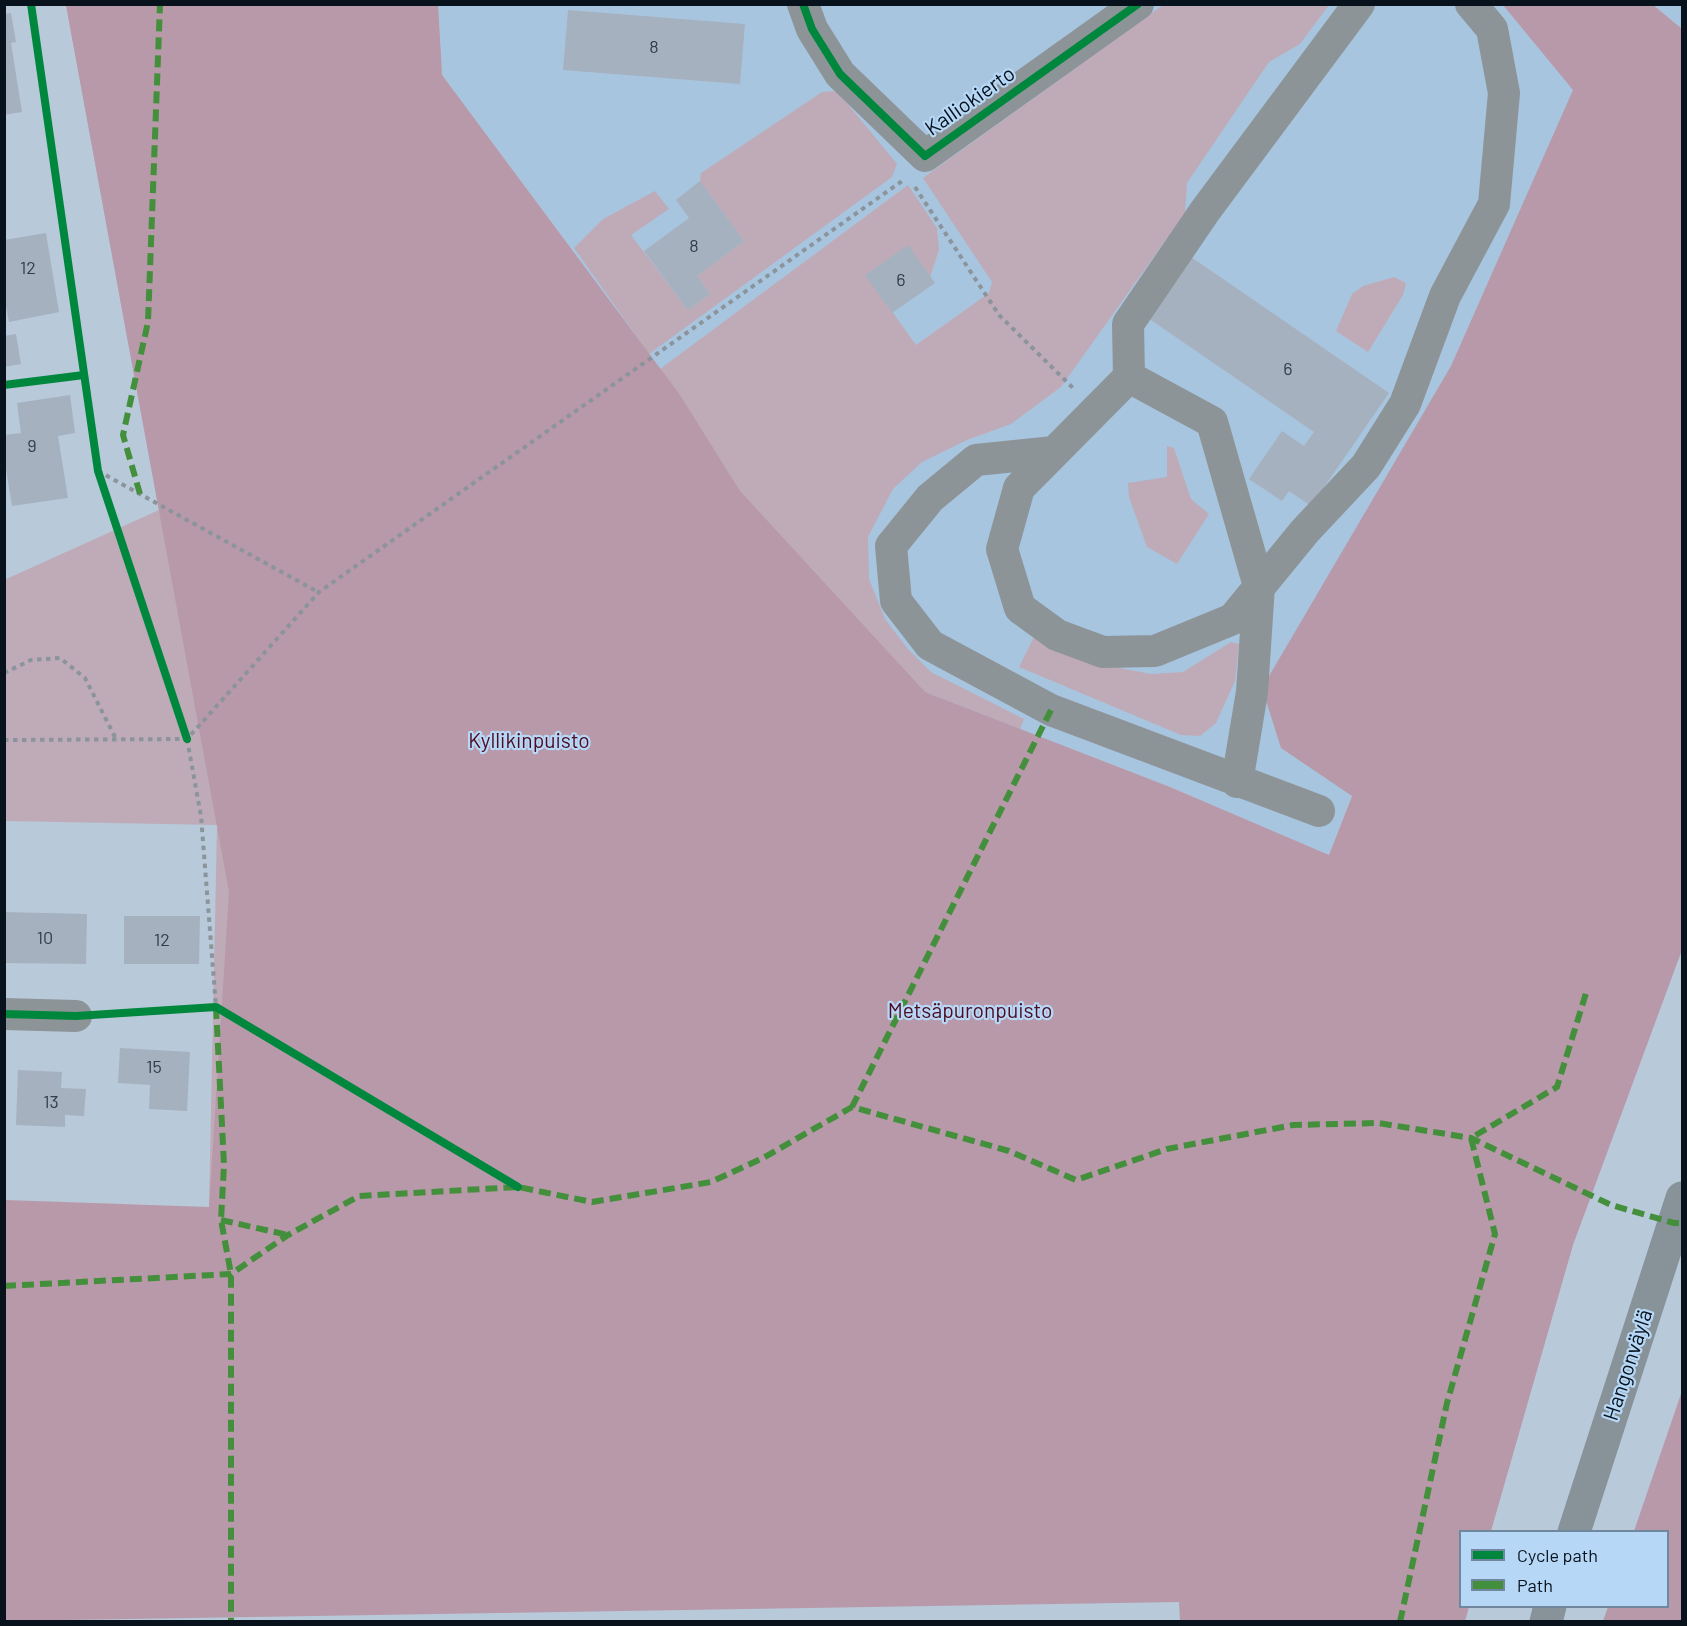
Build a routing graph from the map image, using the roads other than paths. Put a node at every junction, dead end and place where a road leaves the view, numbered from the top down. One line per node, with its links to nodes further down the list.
1 (803, 4): 2 (street, Kalliokierto)
2 (1138, 4)
3 (1359, 4): 5 (street)
4 (1471, 4): 7 (street)
5 (1129, 377): 6 (street); 7 (street)
6 (1054, 452): 7 (street); 8 (street)
7 (1259, 586): 8 (street)
8 (1237, 782): 9 (street)
9 (1320, 811)
10 (4, 1014): 11 (street)
11 (76, 1016)
12 (1683, 1198): 13 (highway, Hangonväylä)
13 (1575, 1530)

